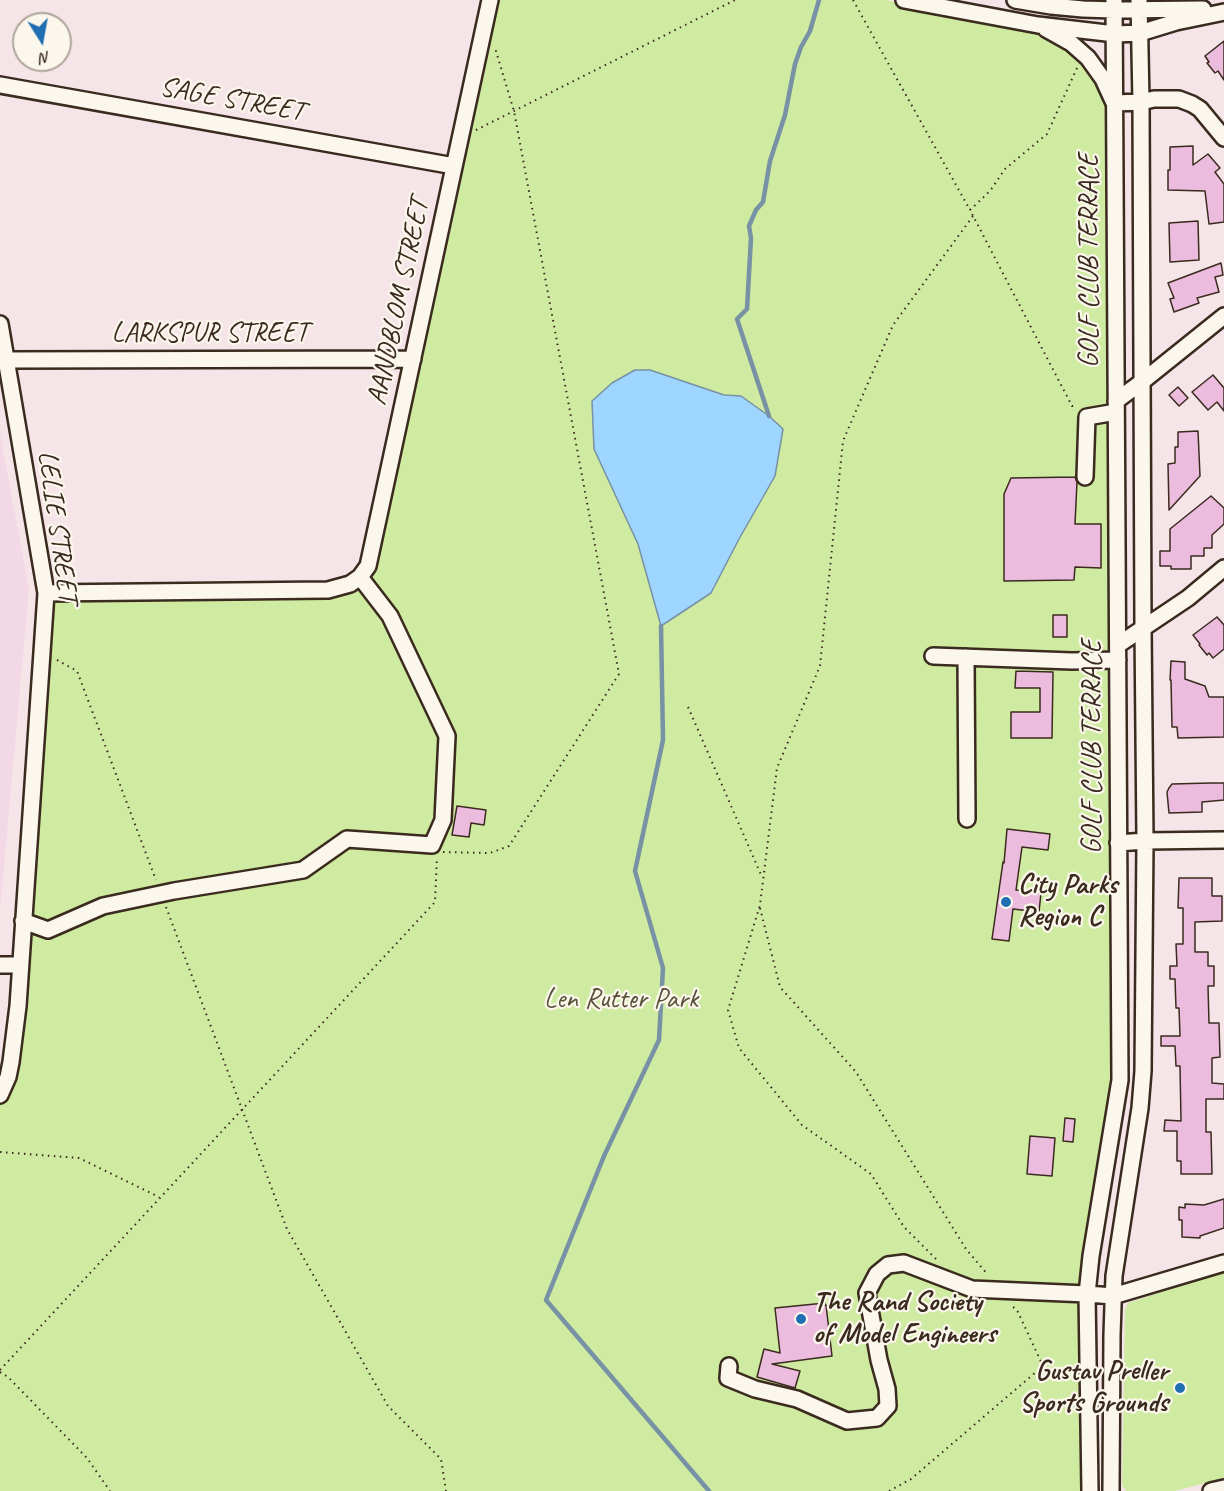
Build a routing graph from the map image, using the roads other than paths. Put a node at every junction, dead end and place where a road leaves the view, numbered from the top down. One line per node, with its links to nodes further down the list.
1 (490, 0): 14 (street, AANDBLOM STREET)
2 (904, 0): 7 (street)
3 (1015, 0): 4 (street)
4 (1114, 5): 5 (street); 9 (street, GOLF CLUB TERRACE)
5 (1139, 5): 6 (street); 8 (street, GOLF CLUB TERRACE)
6 (1224, 10): 8 (street)
7 (1038, 25): 9 (street); 12 (street)
8 (1140, 33): 9 (street); 11 (street, GOLF CLUB TERRACE)
9 (1115, 34): 12 (street, GOLF CLUB TERRACE)
10 (0, 84): 14 (street, SAGE STREET)
11 (1141, 102): 12 (street); 13 (street); 19 (street, GOLF CLUB TERRACE)
12 (1114, 103): 20 (street, GOLF CLUB TERRACE)
13 (1224, 138)
14 (454, 166): 17 (street, AANDBLOM STREET)
15 (1224, 316): 19 (street)
16 (0, 324): 18 (street, LELIE STREET)
17 (413, 358): 18 (street, LARKSPUR STREET); 23 (street, AANDBLOM STREET)
18 (7, 360): 24 (street, LELIE STREET)
19 (1143, 381): 20 (street); 25 (street, GOLF CLUB TERRACE)
20 (1116, 406): 21 (street); 26 (street, GOLF CLUB TERRACE)
21 (1085, 477)
22 (1224, 568): 25 (street)
23 (360, 577): 24 (street); 33 (street)
24 (46, 593): 33 (street, LELIE STREET)
25 (1143, 627): 26 (street); 31 (street, GOLF CLUB TERRACE)
26 (1118, 652): 28 (street); 32 (street, GOLF CLUB TERRACE)
27 (933, 657): 28 (street)
28 (966, 657): 29 (street)
29 (967, 819)
30 (1224, 840): 31 (street)
31 (1145, 841): 32 (street); 39 (street, GOLF CLUB TERRACE)
32 (1118, 843): 38 (street, GOLF CLUB TERRACE)
33 (23, 921): 35 (street, LELIE STREET)
34 (0, 965): 35 (street)
35 (20, 965): 36 (street, LELIE STREET)
36 (0, 1095)
37 (1224, 1263): 39 (street)
38 (1087, 1293): 39 (street); 40 (street); 42 (street, GOLF CLUB TERRACE)
39 (1113, 1296): 43 (street, GOLF CLUB TERRACE)
40 (729, 1366)
41 (1224, 1488): 44 (street)
42 (1090, 1491)
43 (1111, 1491)
44 (1211, 1491)

